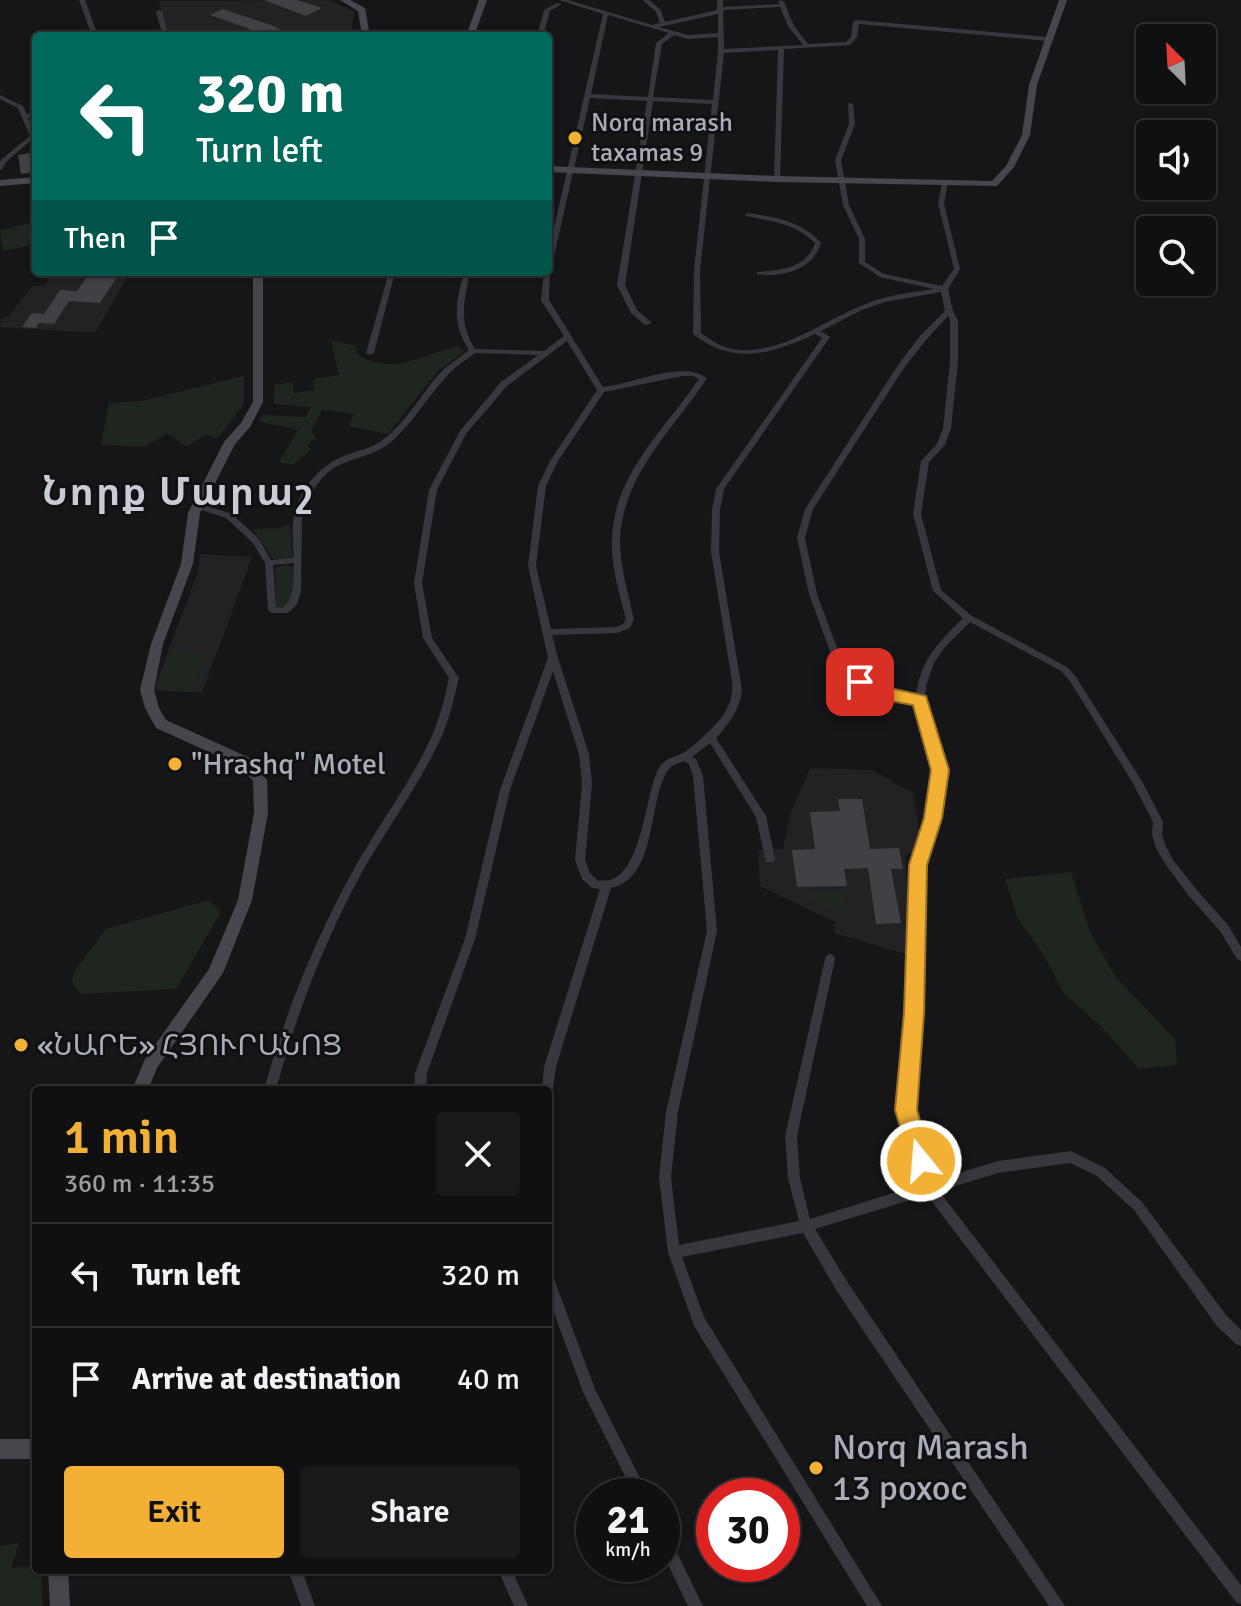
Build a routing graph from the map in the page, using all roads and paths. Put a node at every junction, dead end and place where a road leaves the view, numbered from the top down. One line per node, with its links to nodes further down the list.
1 (82, 0): 14 (street)
2 (344, 0): 16 (main road)
3 (483, 0): 17 (main road)
4 (646, 0): 12 (street)
5 (720, 0): 9 (street)
6 (1063, 0): 21 (main road)
7 (560, 2): 11 (street); 18 (street)
8 (781, 3): 9 (street); 22 (street)
9 (722, 10): 12 (street); 20 (street)
10 (159, 12): 15 (street)
11 (606, 13): 13 (street); 25 (street)
12 (663, 24): 13 (street)
13 (654, 26): 19 (street)
14 (94, 32)
15 (165, 32)
16 (365, 32)
17 (471, 32)
18 (541, 32)
19 (673, 33): 20 (street); 27 (street)
20 (720, 35): 24 (street)
21 (1048, 39): 22 (street); 43 (main road)
22 (806, 45): 23 (street)
23 (781, 48): 24 (street); 39 (street)
24 (721, 51): 28 (street)
25 (587, 96): 27 (street); 36 (street)
26 (0, 97): 31 (street)
27 (650, 99): 28 (street); 37 (street)
28 (716, 102): 38 (street)
29 (850, 104): 41 (street)
30 (32, 115): 31 (street)
31 (24, 117): 32 (street)
32 (32, 131)
33 (32, 137): 34 (street)
34 (0, 168)
35 (552, 169): 36 (main road)
36 (569, 170): 37 (main road); 45 (street)
37 (640, 173): 38 (main road); 53 (street)
38 (708, 176): 39 (main road); 54 (street)
39 (777, 179): 41 (main road)
40 (32, 180): 42 (main road)
41 (843, 181): 43 (main road); 51 (street)
42 (0, 183)
43 (945, 183): 51 (street)
44 (748, 215): 46 (street)
45 (552, 252)
46 (759, 273)
47 (258, 276): 60 (main road)
48 (391, 276): 57 (street)
49 (466, 276): 56 (street)
50 (547, 276): 55 (street)
51 (944, 289): 52 (street); 54 (street)
52 (949, 311): 63 (street); 66 (street)
53 (648, 323)
54 (816, 331): 67 (street)
55 (566, 338): 58 (street); 59 (street)
56 (473, 351): 58 (street); 61 (street)
57 (370, 353)
58 (542, 353): 74 (street)
59 (601, 390): 64 (street); 64 (street)
60 (198, 506): 62 (street); 73 (main road)
61 (298, 560): 62 (street); 62 (street)
62 (269, 563)
63 (969, 618): 66 (street); 71 (street)
64 (547, 632): 65 (street)
65 (553, 658): 70 (street); 75 (street)
66 (920, 700): 77 (street)
67 (710, 736): 68 (street); 69 (street)
68 (685, 757): 70 (street); 79 (street)
69 (770, 859)
70 (606, 886): 76 (street)
71 (1241, 956)
72 (830, 959): 78 (street)
73 (142, 1086)
74 (271, 1086)
75 (420, 1086)
76 (548, 1086)
77 (929, 1187): 78 (street); 81 (street); 89 (street)
78 (806, 1226): 79 (street); 95 (street)
79 (674, 1252): 94 (street)
80 (552, 1290): 84 (street)
81 (1241, 1339)
82 (0, 1449): 83 (main road)
83 (32, 1449)
84 (633, 1478)
85 (58, 1574): 90 (main road)
86 (296, 1574): 91 (street)
87 (507, 1574): 92 (street)
88 (680, 1574): 93 (street)
89 (1241, 1597)
90 (60, 1606)
91 (308, 1606)
92 (521, 1606)
93 (696, 1606)
94 (875, 1606)
95 (1058, 1606)

